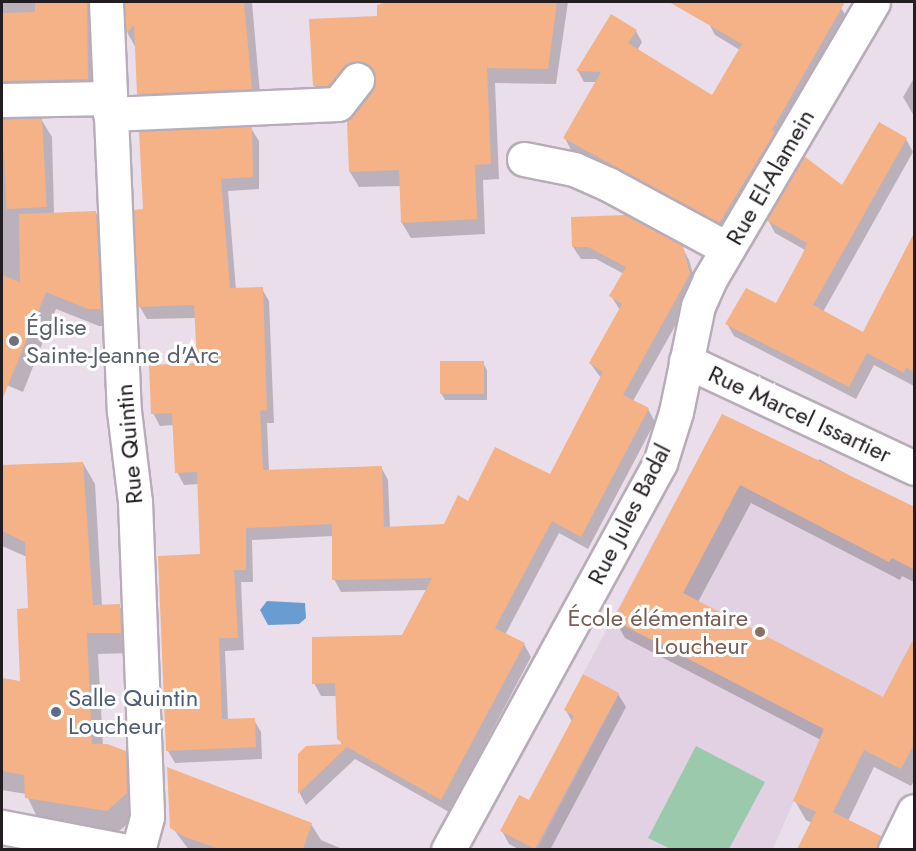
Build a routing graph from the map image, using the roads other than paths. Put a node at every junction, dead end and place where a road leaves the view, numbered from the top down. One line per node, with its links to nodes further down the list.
1 (106, 2): 5 (street, Rue Quintin)
2 (873, 2): 7 (street, Rue El-Alamein)
3 (357, 80): 5 (street)
4 (2, 100): 5 (street)
5 (110, 106): 13 (street, Rue Quintin)
6 (525, 159): 7 (street)
7 (728, 249): 8 (street, Rue El-Alamein)
8 (686, 361): 9 (street, Rue Marcel Issartier); 14 (street, Rue Jules Badal)
9 (915, 468)
10 (915, 812): 15 (street)
11 (2, 827): 12 (street)
12 (122, 849)
13 (138, 849)
14 (448, 849)
15 (896, 849)

